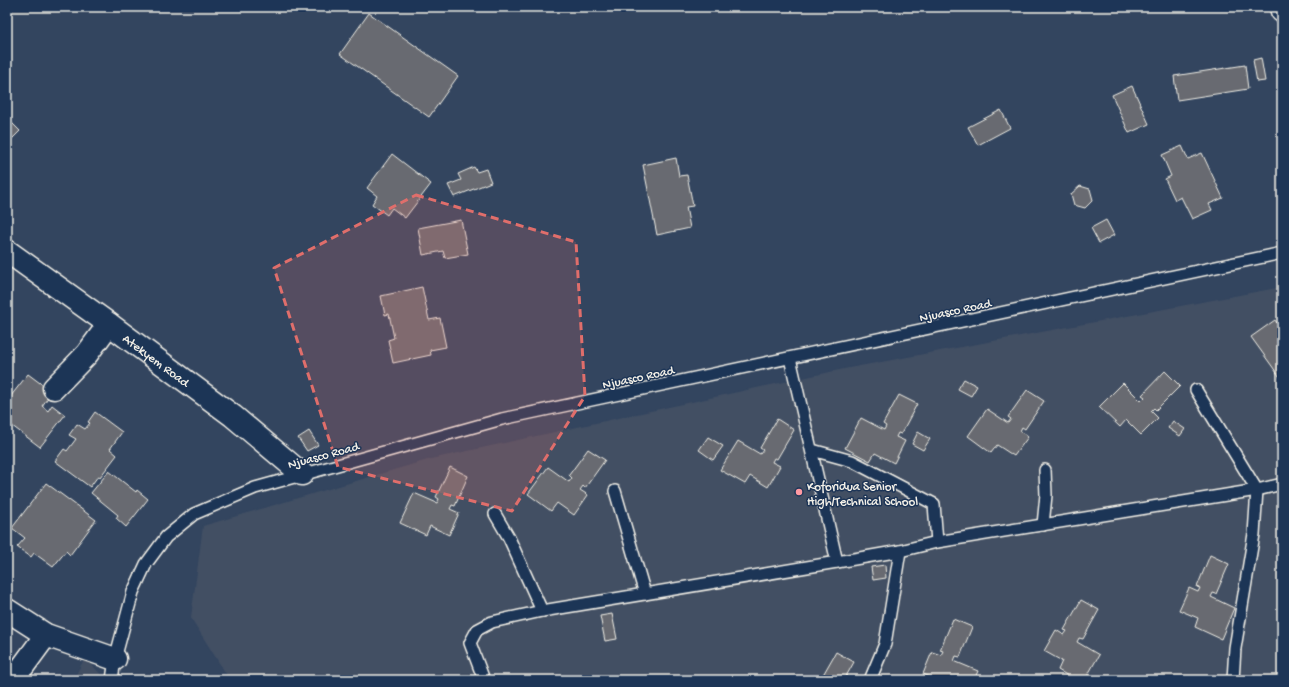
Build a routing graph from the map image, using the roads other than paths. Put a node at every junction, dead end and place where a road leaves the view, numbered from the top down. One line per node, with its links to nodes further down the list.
1 (1281, 7): 2 (street)
2 (1282, 12)
3 (7, 251): 5 (street, Atekyem Road)
4 (1282, 253): 6 (lane, Njuasco Road)
5 (109, 324): 7 (street); 11 (street, Atekyem Road)
6 (790, 358): 9 (lane); 11 (lane, Njuasco Road)
7 (54, 388)
8 (1196, 390): 13 (lane)
9 (812, 450): 17 (lane); 19 (lane)
10 (1045, 470): 16 (lane)
11 (302, 474): 24 (lane, Njuasco Road)
12 (1282, 484): 13 (lane)
13 (1257, 490): 16 (lane); 29 (lane)
14 (615, 491): 20 (lane)
15 (495, 514): 22 (lane)
16 (1042, 525): 17 (lane)
17 (937, 542): 18 (lane)
18 (900, 551): 19 (lane); 28 (lane)
19 (837, 562): 20 (lane)
20 (644, 594): 22 (lane)
21 (7, 610): 23 (street)
22 (542, 611): 27 (lane)
23 (46, 635): 24 (street); 25 (street)
24 (115, 659): 26 (lane, Njuasco Road)
25 (13, 680)
26 (112, 680)
27 (484, 680)
28 (870, 680)
29 (1233, 680)

